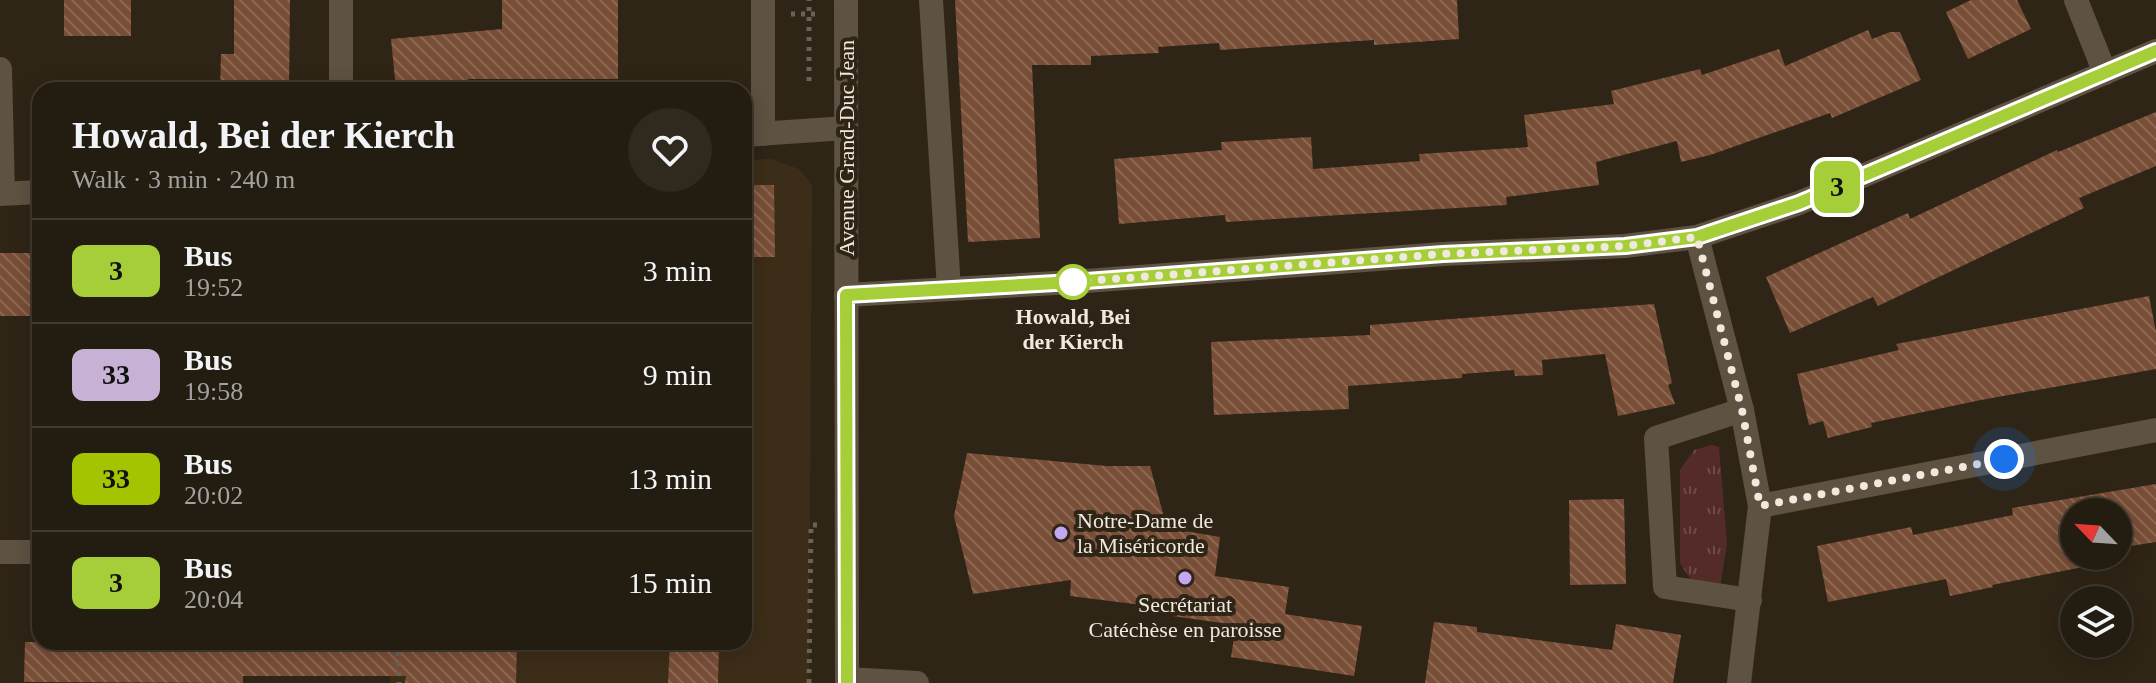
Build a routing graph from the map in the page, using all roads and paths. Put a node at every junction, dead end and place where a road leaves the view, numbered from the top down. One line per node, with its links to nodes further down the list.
1 (341, 0): 12 (street)
2 (809, 0): 7 (path)
3 (931, 0): 18 (street)
4 (2076, 0): 10 (street)
5 (763, 7): 7 (path); 14 (street)
6 (846, 7): 7 (path); 13 (street, Avenue Grand-Duc Jean)
7 (809, 14): 11 (path)
8 (2156, 51): 10 (street)
9 (0, 69): 16 (street)
10 (2105, 73): 17 (street)
11 (809, 81)
12 (341, 82)
13 (846, 128): 14 (street); 19 (street, Avenue Grand-Duc Jean)
14 (754, 135)
15 (32, 192): 16 (street)
16 (1, 194)
17 (1697, 237): 18 (street); 20 (street)
18 (949, 289): 19 (street)
19 (846, 295): 23 (street, Avenue Grand-Duc Jean)
20 (1742, 410): 22 (street); 26 (street)
21 (2156, 430): 22 (street)
22 (1760, 506): 26 (street)
23 (847, 526): 28 (street, Avenue Grand-Duc Jean); 30 (path)
24 (0, 552): 25 (street)
25 (32, 552)
26 (1750, 600): 32 (street)
27 (398, 650): 29 (path)
28 (847, 681): 31 (street)
29 (399, 683)
30 (809, 683)
31 (917, 683)
32 (1739, 683)

